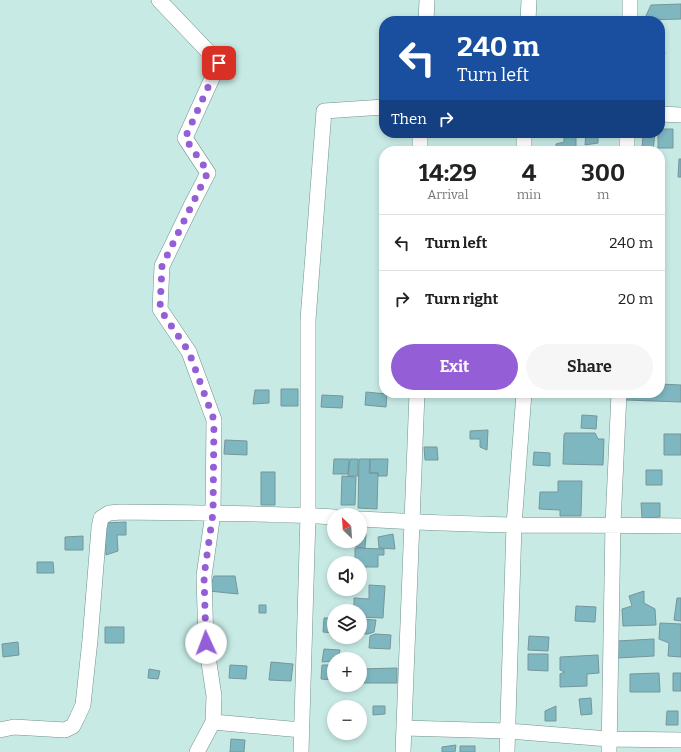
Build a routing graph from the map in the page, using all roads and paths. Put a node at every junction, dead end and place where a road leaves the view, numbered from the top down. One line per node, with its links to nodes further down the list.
1 (158, 0): 14 (street)
2 (427, 0): 5 (street)
3 (529, 0): 6 (street)
4 (630, 0): 7 (street)
5 (426, 16)
6 (528, 16)
7 (630, 16)
8 (379, 108): 15 (street)
9 (665, 114): 10 (street)
10 (681, 115)
11 (417, 398): 18 (street)
12 (524, 398): 20 (street)
13 (619, 398): 19 (street)
14 (213, 513): 15 (street); 22 (street); 24 (street)
15 (308, 516): 16 (street); 25 (street)
16 (327, 517)
17 (367, 519): 18 (street)
18 (412, 522): 20 (street); 23 (street)
19 (614, 524): 20 (street); 21 (street); 28 (street)
20 (514, 525): 26 (street)
21 (681, 526)
22 (213, 722): 25 (street); 29 (street)
23 (404, 728): 26 (street); 31 (street)
24 (0, 730)
25 (302, 730): 30 (street)
26 (508, 731): 28 (street); 32 (street)
27 (681, 740): 28 (street)
28 (609, 746)
29 (197, 752)
30 (301, 752)
31 (403, 752)
32 (507, 752)

